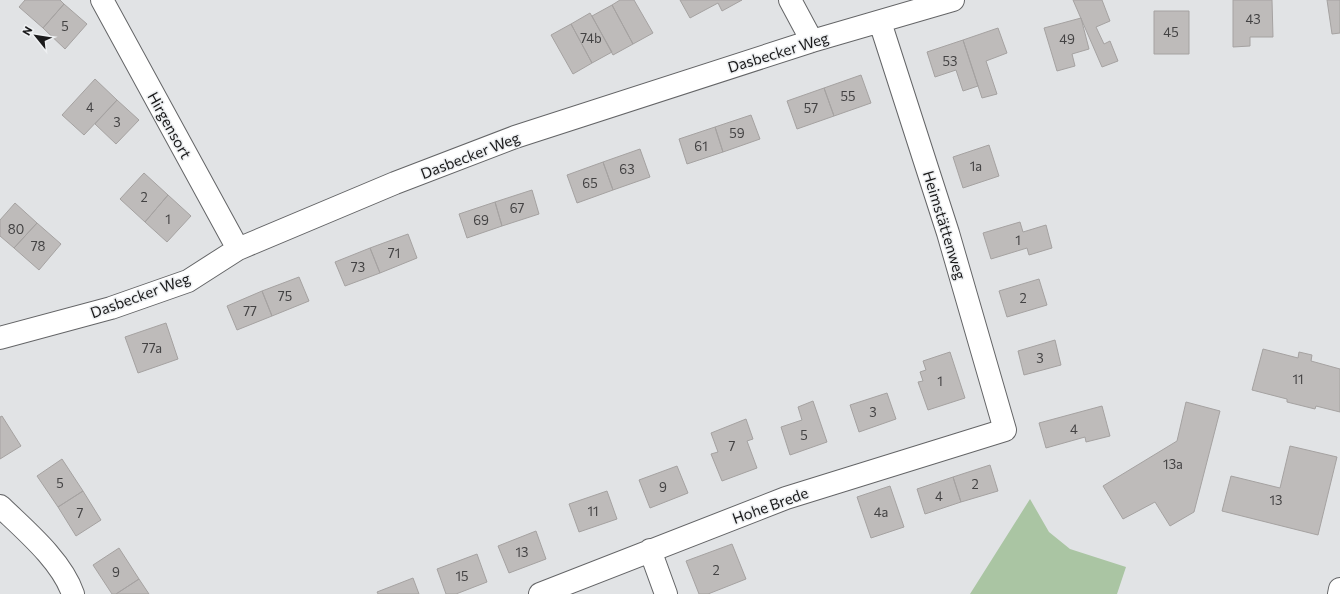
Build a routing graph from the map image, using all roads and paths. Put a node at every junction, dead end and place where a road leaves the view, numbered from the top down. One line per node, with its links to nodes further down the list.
1 (102, 0): 6 (street, Hirgensort)
2 (790, 0): 5 (street)
3 (953, 0): 4 (street, Dasbecker Weg)
4 (880, 22): 5 (street, Dasbecker Weg); 8 (street, Heimstättenweg)
5 (812, 41): 6 (street, Dasbecker Weg)
6 (238, 249): 7 (street, Dasbecker Weg)
7 (0, 338)
8 (1005, 430): 10 (street, Hohe Brede)
9 (0, 506): 12 (street)
10 (650, 550): 13 (street, Hohe Brede); 14 (street)
11 (1340, 589): 15 (street)
12 (73, 594)
13 (540, 594)
14 (666, 594)
15 (1339, 594)

